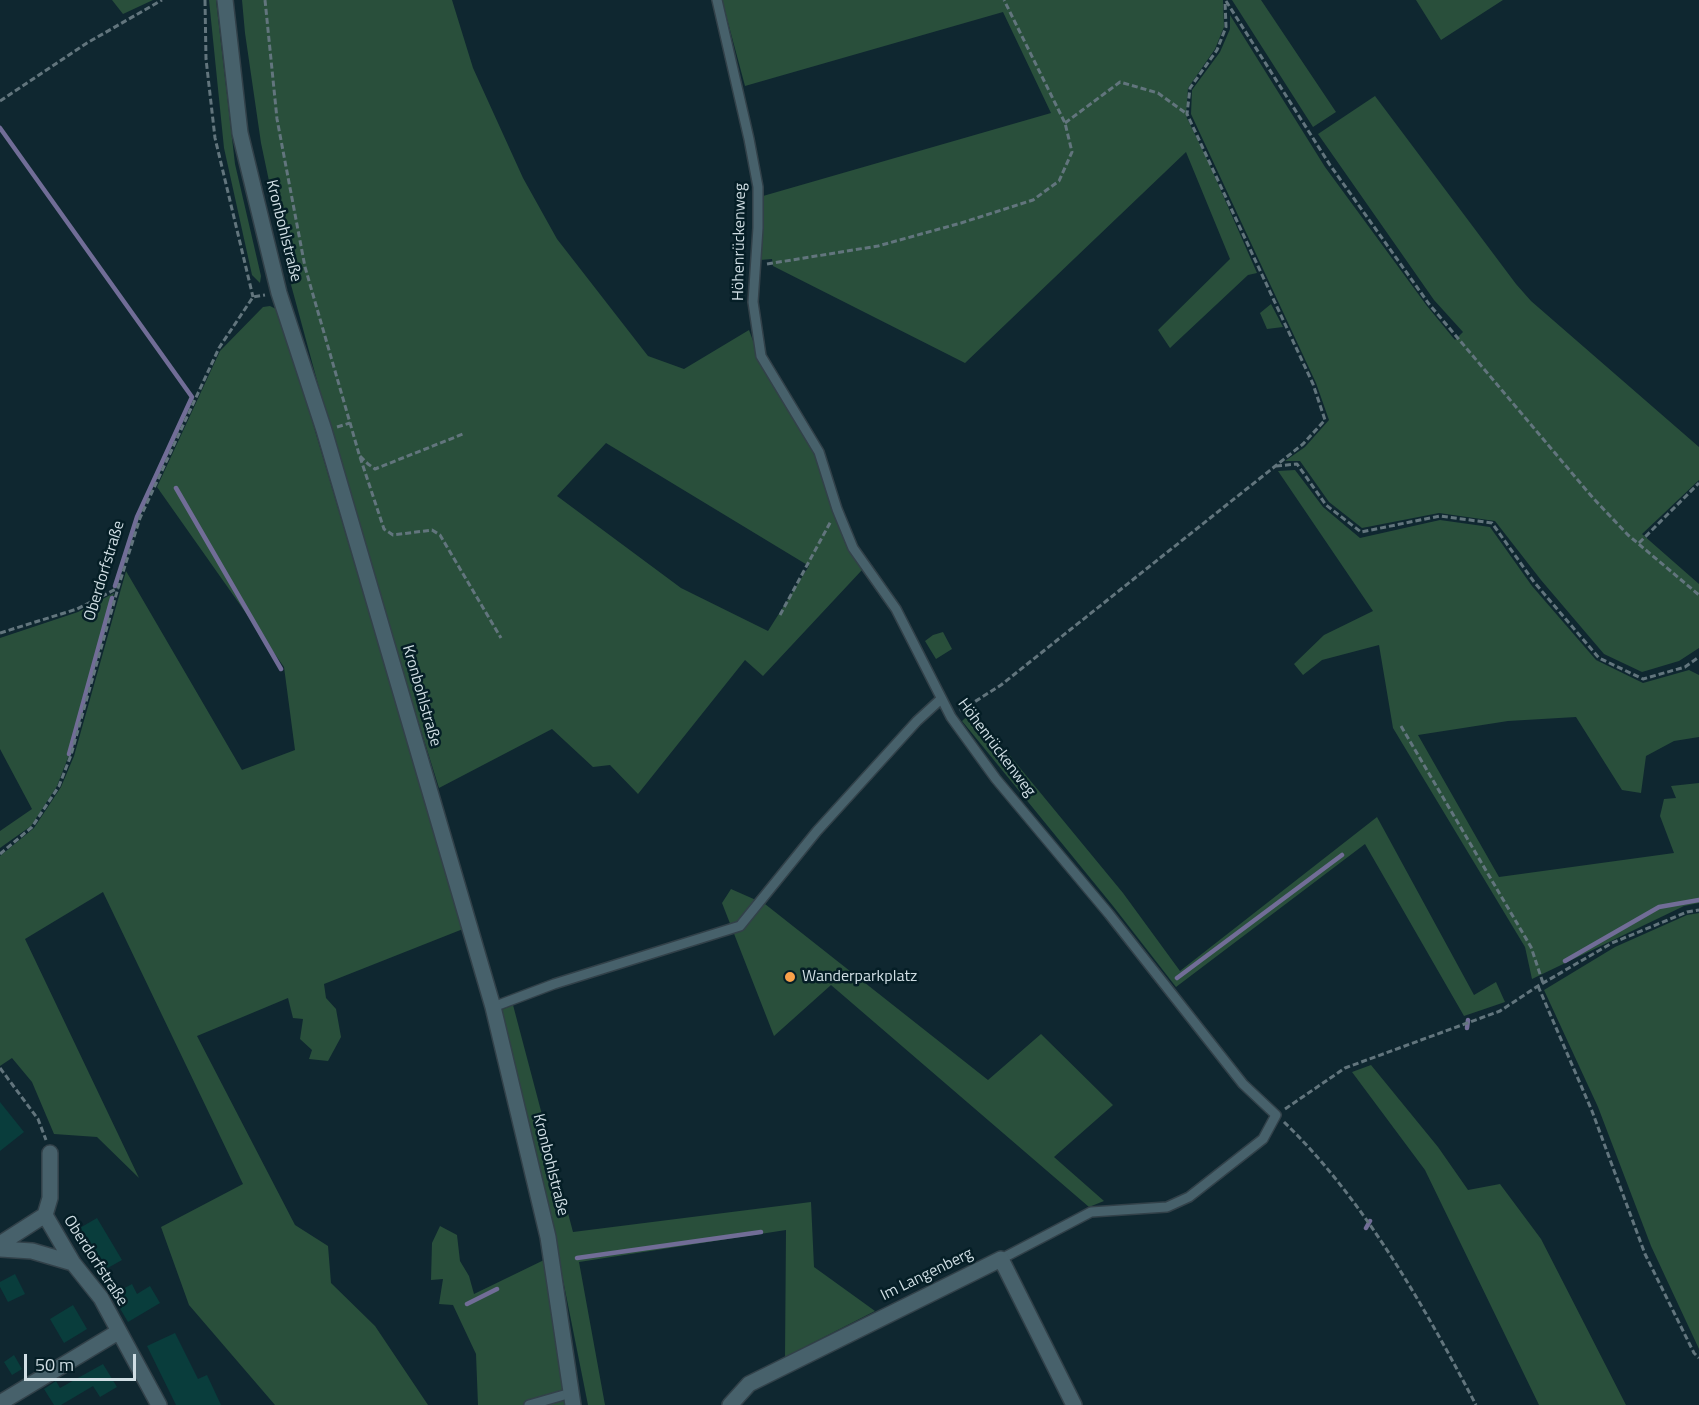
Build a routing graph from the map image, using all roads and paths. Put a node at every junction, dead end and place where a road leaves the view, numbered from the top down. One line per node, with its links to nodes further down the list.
1 (162, 0): 8 (path)
2 (205, 0): 18 (path, Oberdorfstraße)
3 (225, 0): 31 (main road, Kronbohlstraße)
4 (265, 0): 13 (path)
5 (717, 0): 11 (lane, Höhenrückenweg)
6 (1004, 0): 10 (path)
7 (1225, 0): 9 (path); 17 (path)
8 (0, 101)
9 (1187, 114): 10 (path); 14 (path)
10 (1065, 123): 11 (path)
11 (754, 266): 16 (lane, Höhenrückenweg)
12 (463, 434): 13 (path)
13 (359, 454): 22 (path)
14 (1274, 466): 23 (path); 25 (path)
15 (1699, 483): 17 (path)
16 (837, 509): 20 (path); 24 (lane, Höhenrückenweg)
17 (1638, 543): 19 (path)
18 (118, 588): 21 (path); 27 (path, Oberdorfstraße)
19 (1699, 596)
20 (780, 615)
21 (0, 633)
22 (501, 638)
23 (1699, 657)
24 (941, 699): 25 (lane, Höhenrückenweg); 31 (lane)
25 (951, 717): 33 (lane, Höhenrückenweg)
26 (1401, 726): 29 (path)
27 (0, 854)
28 (1699, 910): 29 (path)
29 (1543, 983): 30 (path)
30 (1538, 986): 33 (path); 41 (path)
31 (493, 1007): 42 (main road, Kronbohlstraße)
32 (0, 1068): 34 (path)
33 (1276, 1115): 38 (lane); 48 (path)
34 (50, 1153): 35 (main road, Oberdorfstraße)
35 (45, 1215): 36 (main road); 39 (main road, Oberdorfstraße)
36 (0, 1244)
37 (0, 1249): 39 (main road)
38 (1000, 1259): 46 (main road, Im Langenberg); 47 (main road, Im Langenberg)
39 (73, 1263): 40 (main road, Oberdorfstraße)
40 (118, 1332): 43 (main road); 44 (main road, Oberdorfstraße)
41 (1699, 1358)
42 (572, 1399): 45 (lane)
43 (0, 1403)
44 (159, 1405)
45 (529, 1405)
46 (730, 1405)
47 (1074, 1405)
48 (1476, 1405)

